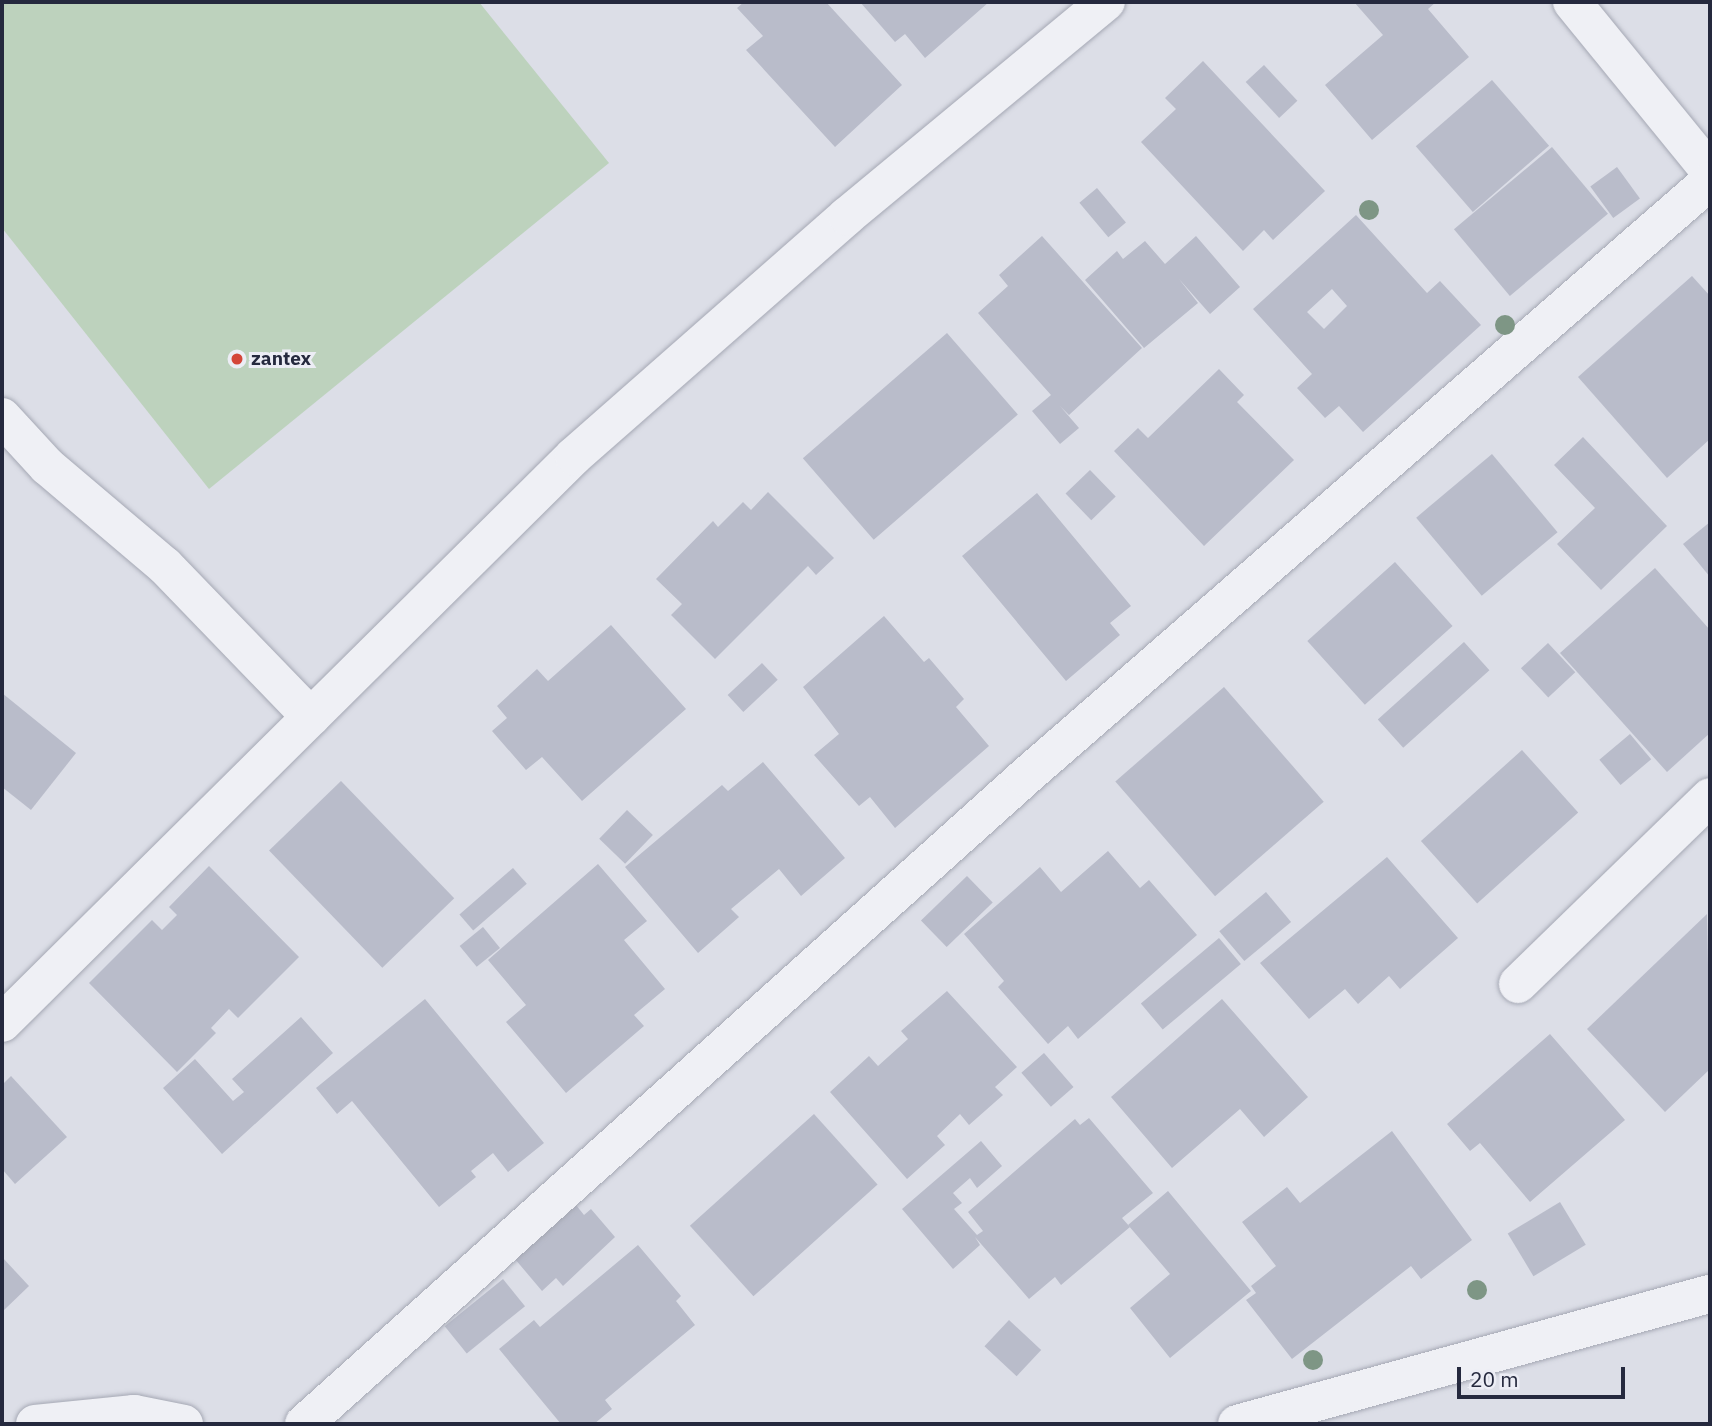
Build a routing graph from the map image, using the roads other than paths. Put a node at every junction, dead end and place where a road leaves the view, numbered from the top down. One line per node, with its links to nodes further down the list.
1 (1106, 2): 6 (street)
2 (1572, 2): 3 (street)
3 (1710, 171)
4 (1710, 181): 13 (street)
5 (2, 418): 6 (street)
6 (311, 717): 9 (street)
7 (1710, 797): 8 (street)
8 (1518, 984)
9 (2, 1023)
10 (1710, 1294): 14 (street)
11 (35, 1424): 12 (street)
12 (184, 1424)
13 (304, 1424)
14 (1237, 1424)

